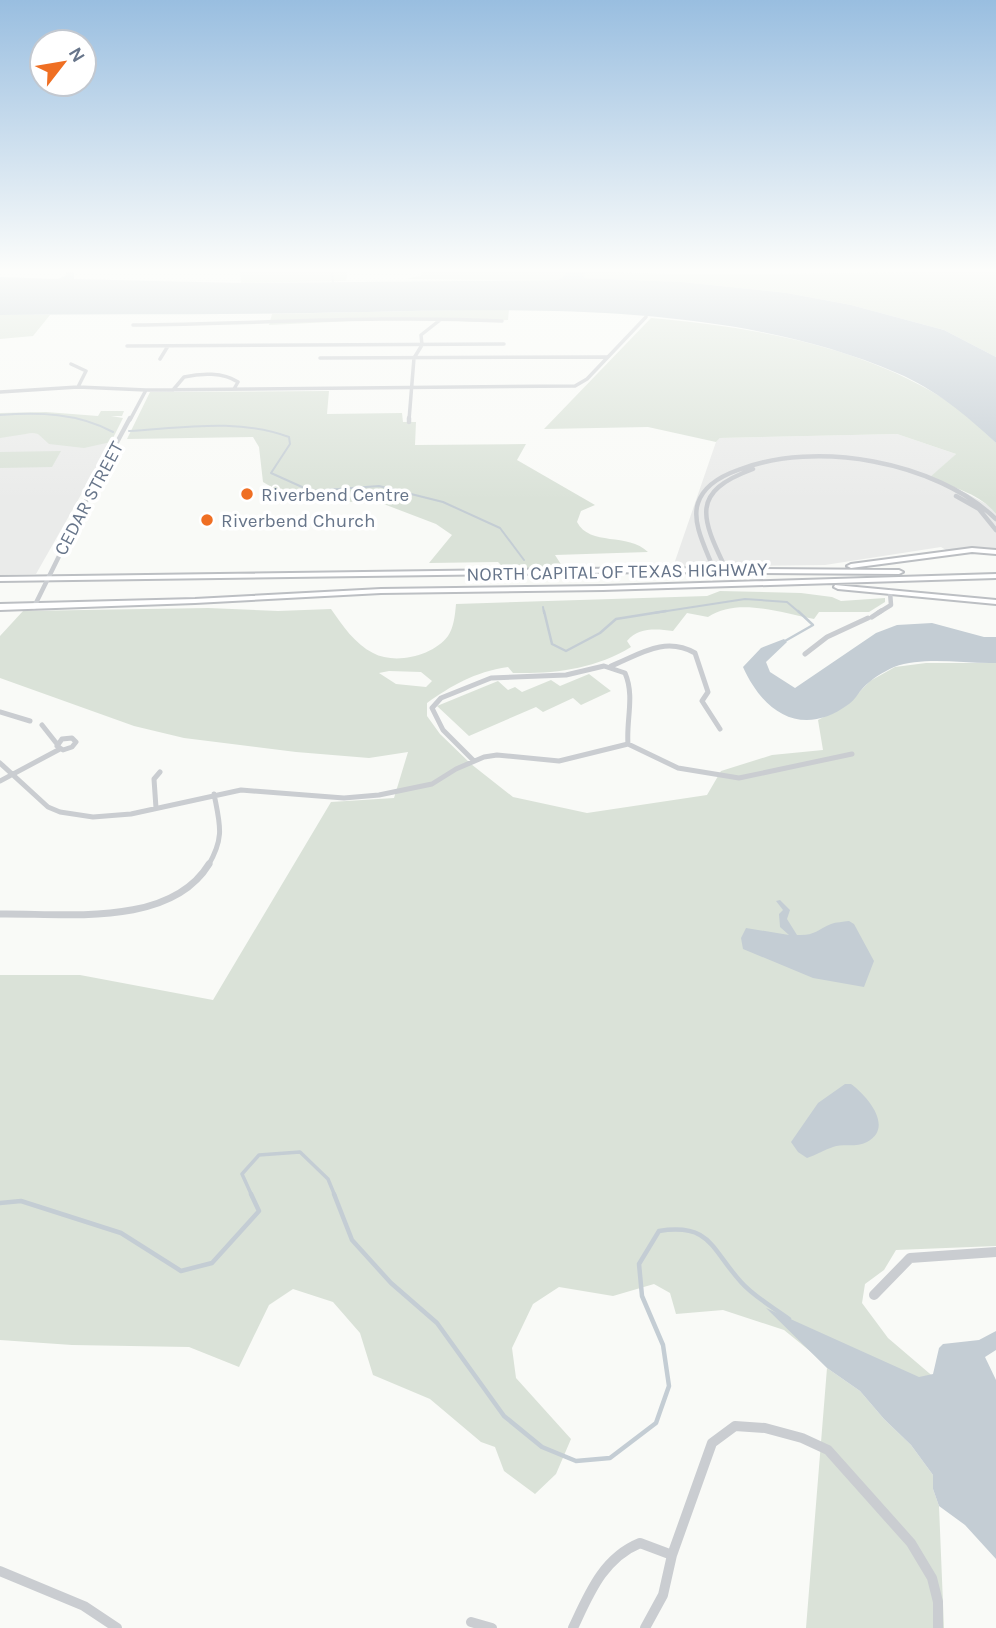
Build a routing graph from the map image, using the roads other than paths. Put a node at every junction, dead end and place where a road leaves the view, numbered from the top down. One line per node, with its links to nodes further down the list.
1 (168, 348): 7 (street)
2 (420, 348): 6 (street)
3 (616, 348): 4 (street)
4 (607, 357): 6 (street); 10 (street)
5 (320, 358): 6 (street)
6 (414, 358): 10 (street)
7 (160, 359)
8 (71, 363): 9 (street)
9 (78, 387): 11 (street); 14 (street)
10 (411, 387): 13 (street); 15 (street)
11 (146, 390): 12 (street); 28 (street, CEDAR STREET)
12 (173, 390): 13 (street); 13 (street)
13 (234, 390)
14 (0, 392)
15 (409, 422)
16 (902, 472): 17 (street); 20 (street); 21 (street)
17 (725, 478): 18 (street); 19 (street)
18 (698, 518): 19 (street); 25 (street)
19 (706, 519): 23 (street)
20 (996, 519)
21 (996, 530)
22 (994, 550): 24 (highway)
23 (726, 569): 24 (highway, NORTH CAPITAL OF TEXAS HIGHWAY); 25 (highway, NORTH CAPITAL OF TEXAS HIGHWAY)
24 (803, 569): 26 (highway, NORTH CAPITAL OF TEXAS HIGHWAY)
25 (714, 570): 28 (highway, NORTH CAPITAL OF TEXAS HIGHWAY)
26 (982, 574): 27 (highway, NORTH CAPITAL OF TEXAS HIGHWAY); 30 (highway, NORTH CAPITAL OF TEXAS HIGHWAY)
27 (996, 574)
28 (46, 578): 29 (highway, NORTH CAPITAL OF TEXAS HIGHWAY); 34 (street, CEDAR STREET)
29 (0, 579)
30 (775, 584): 31 (highway); 34 (highway, NORTH CAPITAL OF TEXAS HIGHWAY)
31 (890, 592): 32 (highway); 35 (street)
32 (996, 602)
33 (0, 607): 34 (highway, NORTH CAPITAL OF TEXAS HIGHWAY)
34 (34, 607)
35 (805, 654)
36 (611, 666): 40 (street); 41 (street); 43 (street)
37 (0, 713): 38 (street)
38 (30, 721)
39 (42, 725): 46 (street)
40 (720, 729)
41 (628, 744): 42 (street); 43 (street)
42 (852, 754)
43 (473, 760): 48 (street)
44 (0, 763): 46 (street)
45 (160, 772): 49 (street)
46 (13, 774): 47 (street); 49 (street)
47 (0, 781)
48 (214, 794): 49 (street); 50 (street)
49 (156, 808)
50 (0, 914)
51 (996, 1252): 52 (street)
52 (874, 1295)
53 (672, 1555): 58 (street); 59 (street); 60 (street)
54 (0, 1571): 56 (street)
55 (471, 1622): 57 (street)
56 (117, 1628)
57 (492, 1628)
58 (573, 1628)
59 (645, 1628)
60 (938, 1628)

